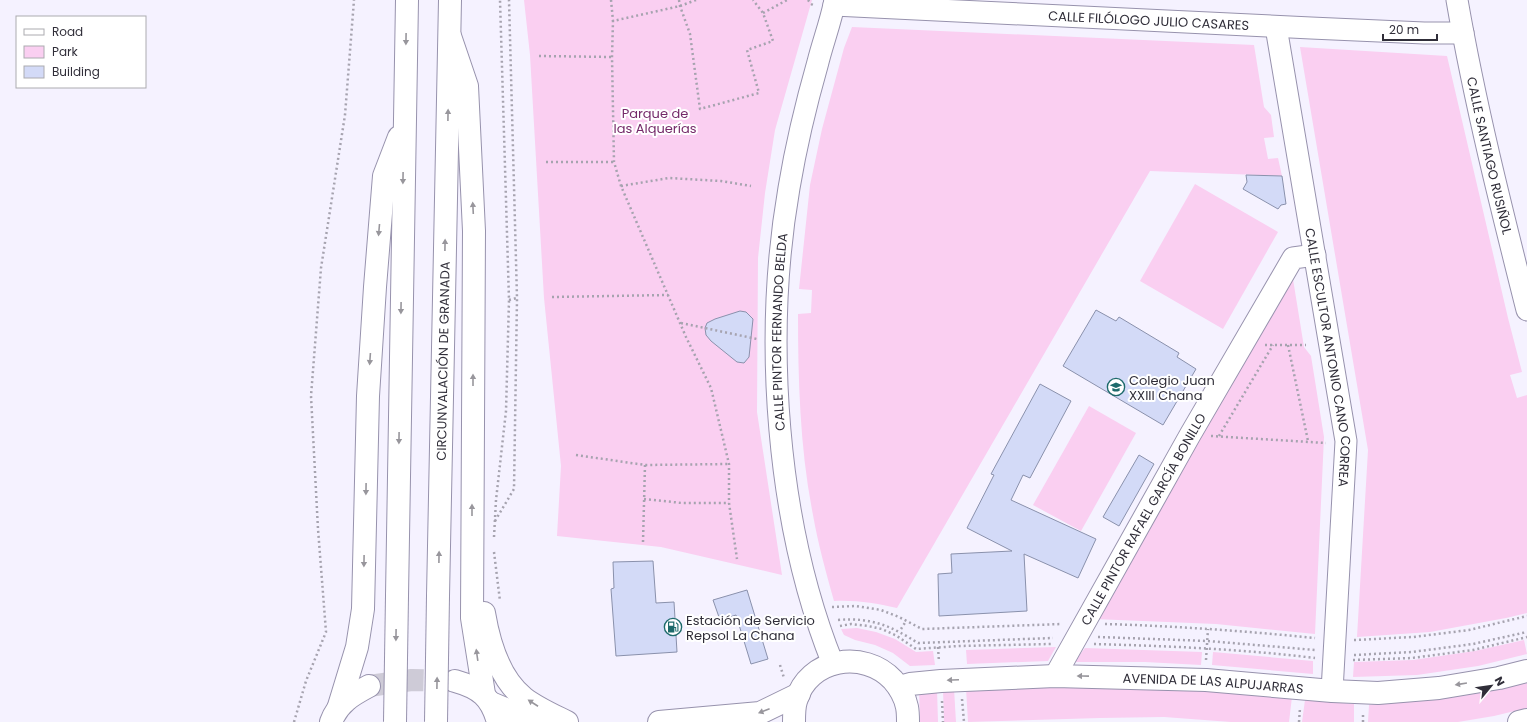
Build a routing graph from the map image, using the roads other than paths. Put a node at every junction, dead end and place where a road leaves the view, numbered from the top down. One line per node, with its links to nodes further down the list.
1 (407, 0): 8 (main road, one-way to 8)
2 (450, 0): 7 (main road, CIRCUNVALACIÓN DE GRANADA)
3 (1457, 0): 6 (street, CALLE SANTIAGO RUSIÑOL)
4 (834, 3): 5 (street, CALLE FILÓLOGO JULIO CASARES); 12 (street, CALLE PINTOR FERNANDO BELDA)
5 (1276, 27): 6 (street, CALLE FILÓLOGO JULIO CASARES); 9 (street, CALLE ESCULTOR ANTONIO CANO CORREA)
6 (1463, 33): 10 (street, CALLE SANTIAGO RUSIÑOL)
7 (450, 36): 11 (main road, one-way to 7); 24 (main road, CIRCUNVALACIÓN DE GRANADA, one-way to 7, bridge)
8 (404, 125): 21 (main road, one-way to 21); 23 (main road, one-way to 23, bridge)
9 (1315, 255): 14 (street, CALLE PINTOR RAFAEL GARCÍA BONILLO); 19 (street, CALLE ESCULTOR ANTONIO CANO CORREA)
10 (1527, 310)
11 (483, 549): 20 (main road, one-way to 11); 26 (main road, one-way to 11)
12 (833, 664): 17 (main road); 18 (main road)
13 (1527, 671): 19 (main road, AVENIDA DE LAS ALPUJARRAS, one-way to 19)
14 (1055, 676): 18 (main road, AVENIDA DE LAS ALPUJARRAS, one-way to 18); 19 (main road, AVENIDA DE LAS ALPUJARRAS, one-way to 14)
15 (455, 681): 20 (main road)
16 (369, 686): 21 (main road)
17 (792, 687): 27 (main road, one-way to 27); 28 (main road)
18 (899, 687): 29 (main road)
19 (1332, 691)
20 (491, 706): 25 (main road)
21 (335, 714)
22 (1527, 720): 30 (main road)
23 (395, 722)
24 (436, 722)
25 (540, 722)
26 (567, 722)
27 (659, 722)
28 (794, 722)
29 (908, 722)
30 (1519, 722)

